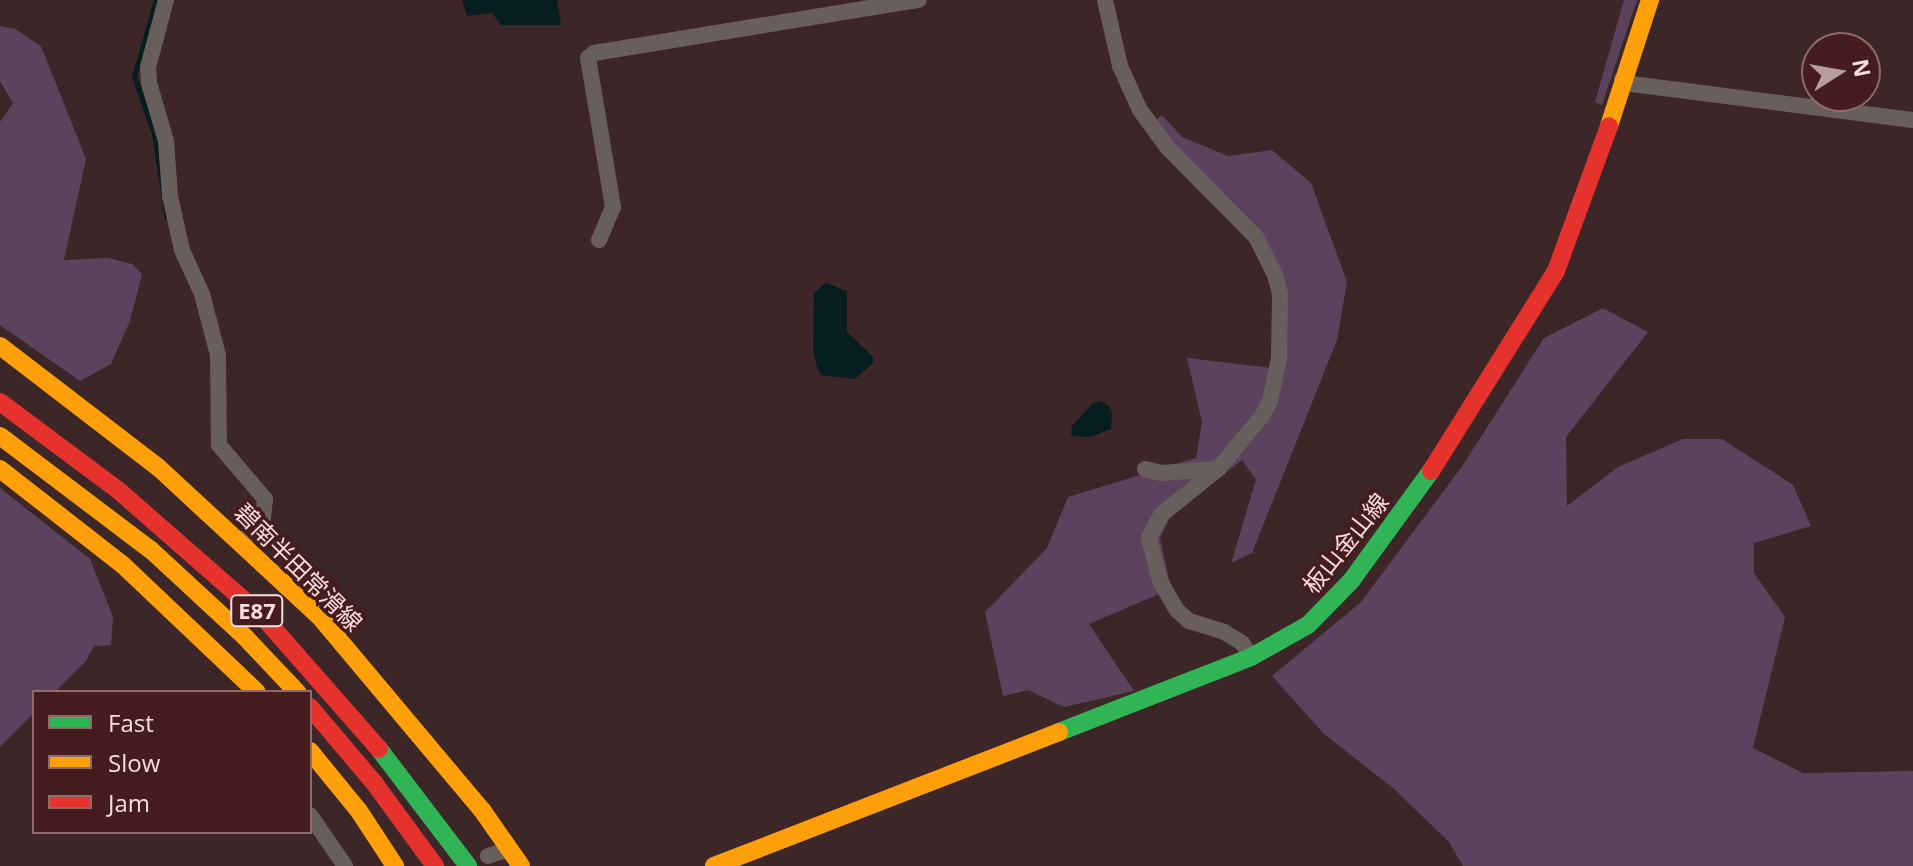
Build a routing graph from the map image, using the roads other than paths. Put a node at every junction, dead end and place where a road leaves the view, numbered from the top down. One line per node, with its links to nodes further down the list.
1 (166, 0): 14 (street)
2 (919, 0): 7 (street)
3 (1105, 0): 13 (street)
4 (1650, 0): 5 (main road, 板山金山線)
5 (1622, 79): 6 (street); 15 (main road, 板山金山線)
6 (1913, 120)
7 (599, 240)
8 (0, 346): 14 (main road, 碧南半田常滑線)
9 (0, 402): 28 (main road, E87)
10 (0, 436): 19 (main road, E87)
11 (0, 469): 16 (main road)
12 (1145, 469): 13 (street)
13 (1218, 469): 15 (street)
14 (242, 541): 23 (main road, 碧南半田常滑線)
15 (1251, 657): 30 (main road, 板山金山線)
16 (238, 673): 17 (street); 18 (main road)
17 (229, 690)
18 (255, 690)
19 (295, 690)
20 (312, 709): 27 (main road)
21 (312, 753): 26 (main road)
22 (312, 818): 25 (street)
23 (509, 849): 24 (street); 29 (main road, 碧南半田常滑線)
24 (488, 856)
25 (345, 866)
26 (395, 866)
27 (435, 866)
28 (468, 866)
29 (521, 866)
30 (714, 866)

